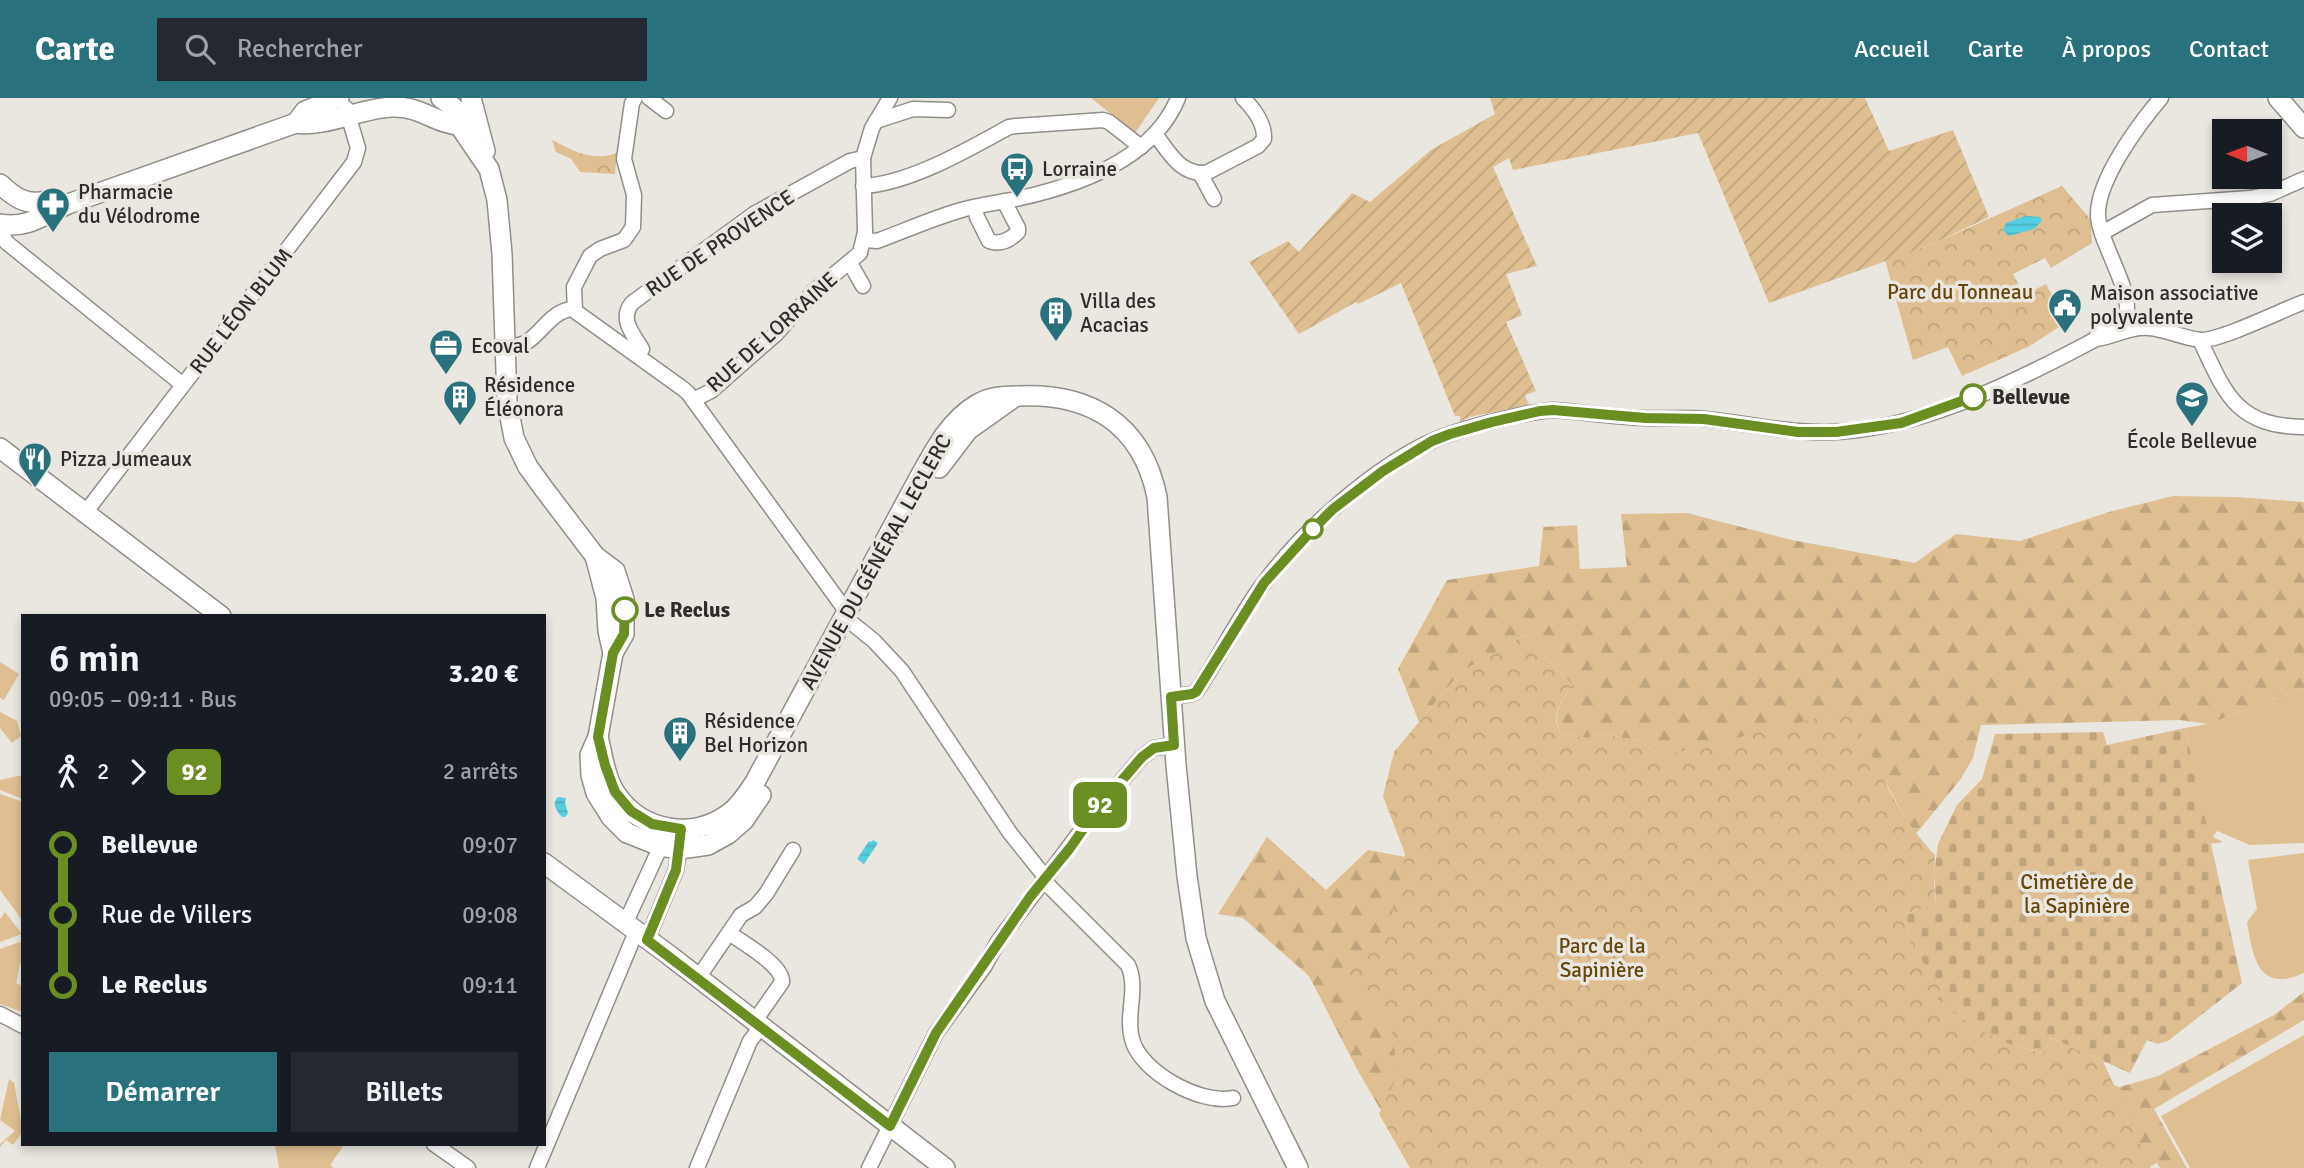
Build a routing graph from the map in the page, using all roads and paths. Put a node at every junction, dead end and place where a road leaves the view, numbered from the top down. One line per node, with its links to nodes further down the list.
1 (441, 98): 15 (main road, AVENUE DU GÉNÉRAL LECLERC)
2 (471, 98): 20 (main road)
3 (635, 98): 36 (street)
4 (649, 98): 13 (street)
5 (890, 98): 14 (street)
6 (1178, 98): 17 (street)
7 (1242, 98): 21 (street)
8 (2161, 98): 31 (street)
9 (2278, 98): 16 (main road)
10 (343, 103): 11 (main road); 29 (main road); 41 (street, RUE LÉON BLUM)
11 (422, 104): 15 (main road)
12 (948, 110): 14 (street)
13 (666, 111)
14 (876, 121): 19 (street)
15 (459, 125): 20 (main road, AVENUE DU GÉNÉRAL LECLERC)
16 (2304, 128)
17 (1155, 134): 18 (street); 21 (street)
18 (1141, 147): 24 (street); 27 (street)
19 (863, 158): 24 (street); 40 (street, RUE DE PROVENCE)
20 (489, 169): 39 (main road, AVENUE DU GÉNÉRAL LECLERC)
21 (1200, 173): 25 (street)
22 (2304, 179): 31 (street)
23 (0, 184): 26 (main road)
24 (863, 186): 32 (street)
25 (1214, 199)
26 (21, 200): 29 (main road); 30 (main road)
27 (1004, 201): 28 (street); 28 (street)
28 (975, 207): 32 (street)
29 (56, 209): 30 (main road)
30 (3, 225): 41 (street)
31 (2102, 233): 37 (street)
32 (864, 240): 33 (street, RUE DE LORRAINE)
33 (850, 263): 34 (street, RUE DE LORRAINE); 42 (street, RUE DE LORRAINE)
34 (863, 286)
35 (2304, 302): 38 (street)
36 (575, 310): 39 (street); 40 (street)
37 (2096, 339): 38 (street); 48 (street)
38 (2200, 340): 43 (street)
39 (505, 348): 49 (main road, AVENUE DU GÉNÉRAL LECLERC)
40 (638, 356): 42 (street)
41 (183, 385): 45 (street, RUE LÉON BLUM)
42 (693, 400): 47 (street)
43 (2304, 427)
44 (0, 448): 45 (main road)
45 (85, 513): 46 (main road)
46 (217, 614)
47 (849, 617): 48 (main road, AVENUE DU GÉNÉRAL LECLERC); 51 (main road, AVENUE DU GÉNÉRAL LECLERC); 53 (main road, AVENUE DU GÉNÉRAL LECLERC); 56 (street)
48 (1171, 697): 50 (main road, AVENUE DU GÉNÉRAL LECLERC)
49 (598, 737): 51 (main road, AVENUE DU GÉNÉRAL LECLERC); 52 (main road, AVENUE DU GÉNÉRAL LECLERC)
50 (1174, 745): 56 (street); 71 (main road, AVENUE DU GÉNÉRAL LECLERC)
51 (675, 828): 52 (street); 53 (street)
52 (660, 846): 53 (main road, AVENUE DU GÉNÉRAL LECLERC); 57 (street)
53 (680, 849): 57 (street)
54 (793, 850): 58 (street)
55 (546, 864): 57 (main road)
56 (1045, 879): 63 (street); 64 (street)
57 (636, 932): 59 (main road); 67 (street)
58 (729, 933): 59 (street); 61 (street)
59 (698, 978): 61 (main road)
60 (0, 1014): 62 (street)
61 (759, 1024): 64 (main road); 68 (street)
62 (21, 1025)
63 (1233, 1098)
64 (890, 1126): 69 (street); 70 (main road)
65 (437, 1146): 66 (street)
66 (468, 1168)
67 (537, 1168)
68 (697, 1168)
69 (869, 1168)
70 (945, 1168)
71 (1298, 1168)

